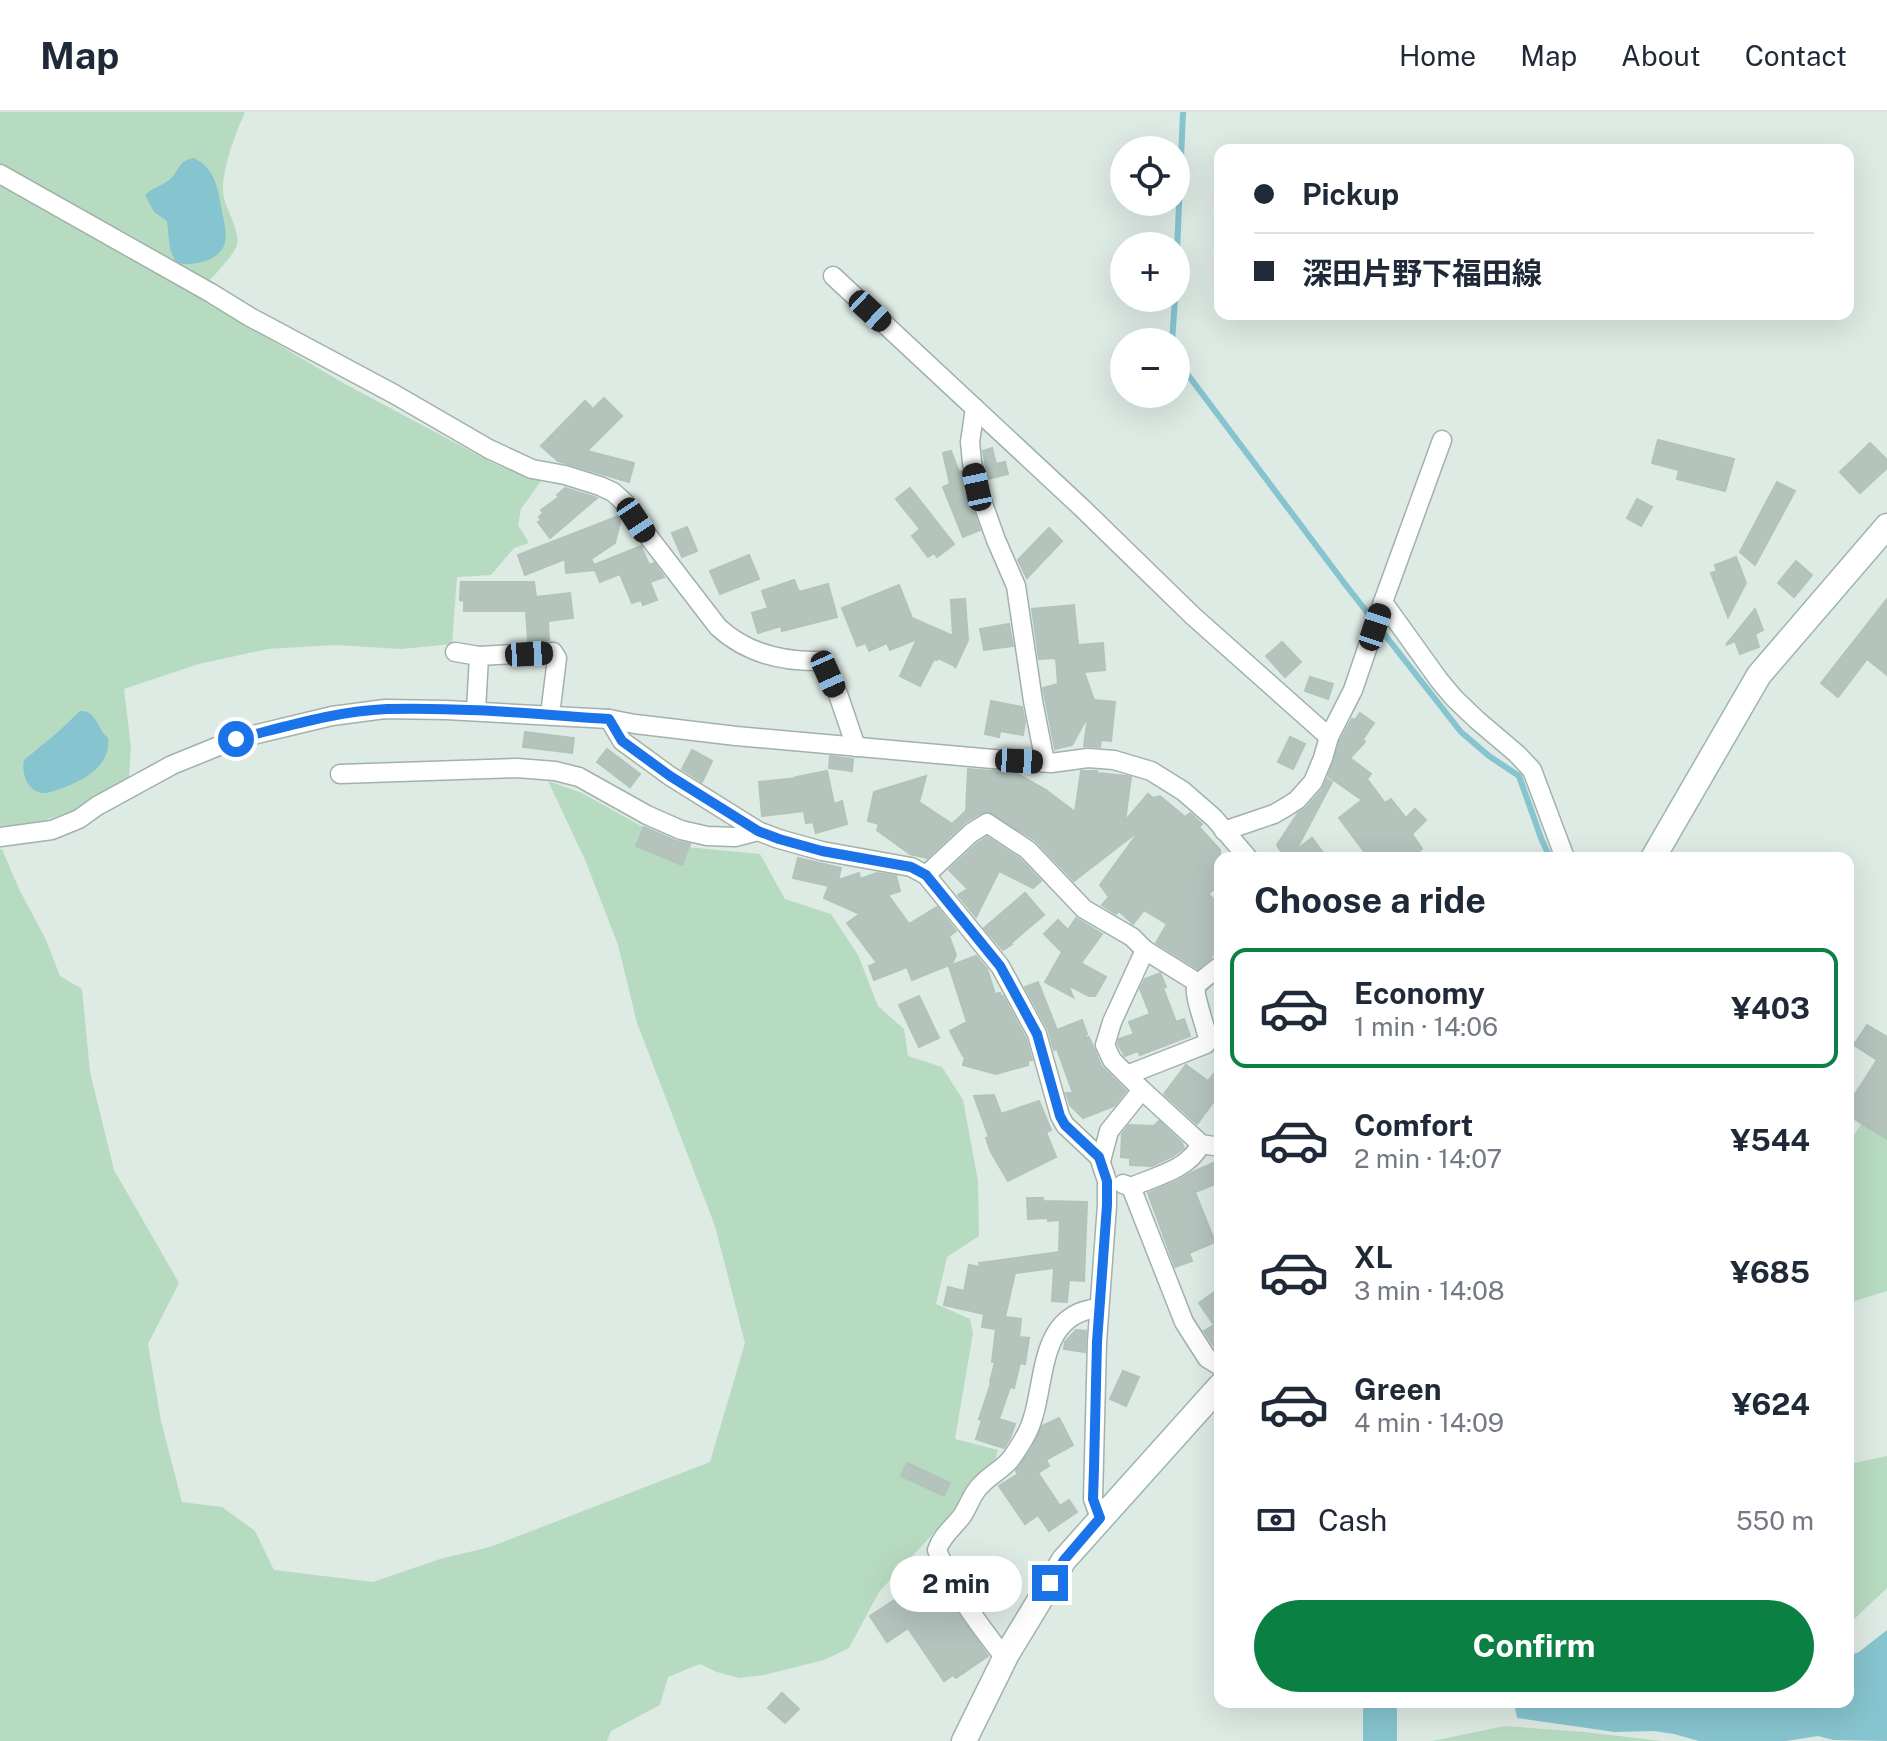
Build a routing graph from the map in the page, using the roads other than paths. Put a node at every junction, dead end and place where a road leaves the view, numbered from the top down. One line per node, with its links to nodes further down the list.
1 (0, 174): 13 (street)
2 (833, 276): 3 (street)
3 (975, 408): 12 (street); 14 (street)
4 (1442, 440): 6 (street)
5 (1887, 526): 21 (main road)
6 (1383, 602): 12 (street); 20 (street)
7 (455, 652): 8 (street)
8 (479, 656): 9 (street); 10 (street)
9 (476, 711): 10 (street); 18 (street)
10 (550, 715): 11 (street)
11 (609, 719): 13 (street); 16 (street)
12 (1329, 737): 17 (street)
13 (856, 747): 14 (street)
14 (1045, 762): 17 (street)
15 (340, 774): 16 (street)
16 (758, 831): 22 (street)
17 (1224, 831): 19 (street)
18 (0, 837)
19 (1243, 852)
20 (1563, 852)
21 (1656, 852)
22 (926, 875): 23 (street); 30 (street)
23 (1145, 950): 25 (street); 26 (street)
24 (1214, 971): 25 (street)
25 (1198, 983): 26 (street)
26 (1127, 1075): 27 (street)
27 (1142, 1090): 28 (street); 30 (street)
28 (1201, 1144): 29 (street); 31 (street)
29 (1214, 1146)
30 (1103, 1167): 31 (street); 32 (street)
31 (1131, 1187): 33 (street)
32 (1099, 1308): 35 (street); 36 (street)
33 (1214, 1362)
34 (1214, 1393): 35 (main road)
35 (1100, 1518): 36 (main road)
36 (1005, 1658): 37 (main road)
37 (964, 1741)

